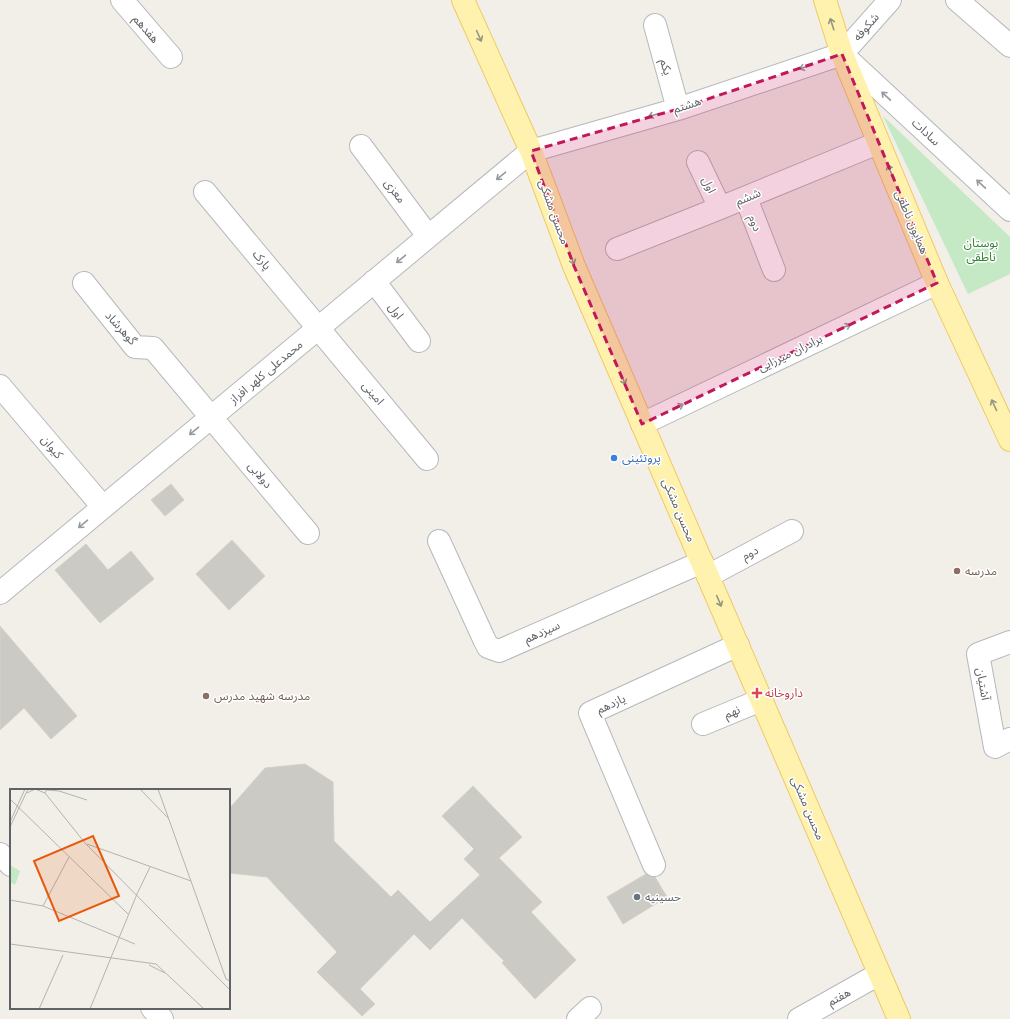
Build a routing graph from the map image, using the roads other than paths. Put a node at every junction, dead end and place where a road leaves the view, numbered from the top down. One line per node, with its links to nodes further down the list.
1 (122, 0): 9 (street, هفدهم)
2 (463, 0): 13 (main road, محسن مشکی, one-way to 13)
3 (824, 0): 8 (main road, همایون ناطقی, one-way to 3)
4 (890, 0): 8 (street, شکوفه)
5 (957, 0): 7 (street)
6 (655, 25): 10 (street, یکم)
7 (1010, 46)
8 (842, 54): 10 (street, هشتم, one-way to 10); 11 (main road, همایون ناطقی); 18 (street, سادات, one-way to 8)
9 (170, 57)
10 (678, 109): 13 (street, هشتم, one-way to 13)
11 (878, 142): 16 (street, ششم); 24 (main road, همایون ناطقی, one-way to 11)
12 (361, 146): 19 (street, معزی)
13 (531, 150): 19 (street, محمدعلی کلهر افراز, one-way to 19); 29 (main road, محسن مشکی, one-way to 29)
14 (698, 162): 17 (street, اول)
15 (205, 192): 25 (street, پارک)
16 (746, 198): 17 (street, ششم); 21 (street, دوم)
17 (720, 208): 20 (street, ششم)
18 (1010, 210)
19 (428, 236): 22 (street, محمدعلی کلهر افراز, one-way to 22)
20 (617, 249)
21 (774, 270)
22 (374, 281): 25 (street, محمدعلی کلهر افراز); 26 (street, اول)
23 (84, 283): 28 (street, گوهرشاد)
24 (937, 283): 29 (street, برادران میرزایی, one-way to 24); 30 (main road, همایون ناطقی, one-way to 24)
25 (319, 328): 28 (street, محمدعلی کلهر افراز); 31 (street, امینی)
26 (419, 341)
27 (0, 386): 32 (street, کیوان)
28 (212, 416): 32 (street, محمدعلی کلهر افراز, one-way to 32); 34 (street, دولابی)
29 (642, 424): 36 (main road, محسن مشکی)
30 (1010, 440)
31 (427, 459)
32 (103, 507): 37 (street, محمدعلی کلهر افراز, one-way to 37)
33 (792, 531): 36 (street, دوم)
34 (308, 533)
35 (439, 541): 36 (street, سیزدهم)
36 (705, 569): 39 (main road, محسن مشکی, one-way to 39)
37 (0, 593)
38 (1010, 642): 42 (street, آشتیان)
39 (738, 645): 40 (main road, محسن مشکی); 45 (street, یازدهم)
40 (761, 700): 41 (street, نهم); 46 (main road, محسن مشکی)
41 (703, 724)
42 (1003, 742)
43 (0, 854): 44 (street)
44 (10, 864)
45 (654, 865)
46 (880, 974): 49 (street, هفتم); 50 (main road, محسن مشکی)
47 (153, 1009): 48 (street)
48 (162, 1019)
49 (799, 1019)
50 (899, 1019)

